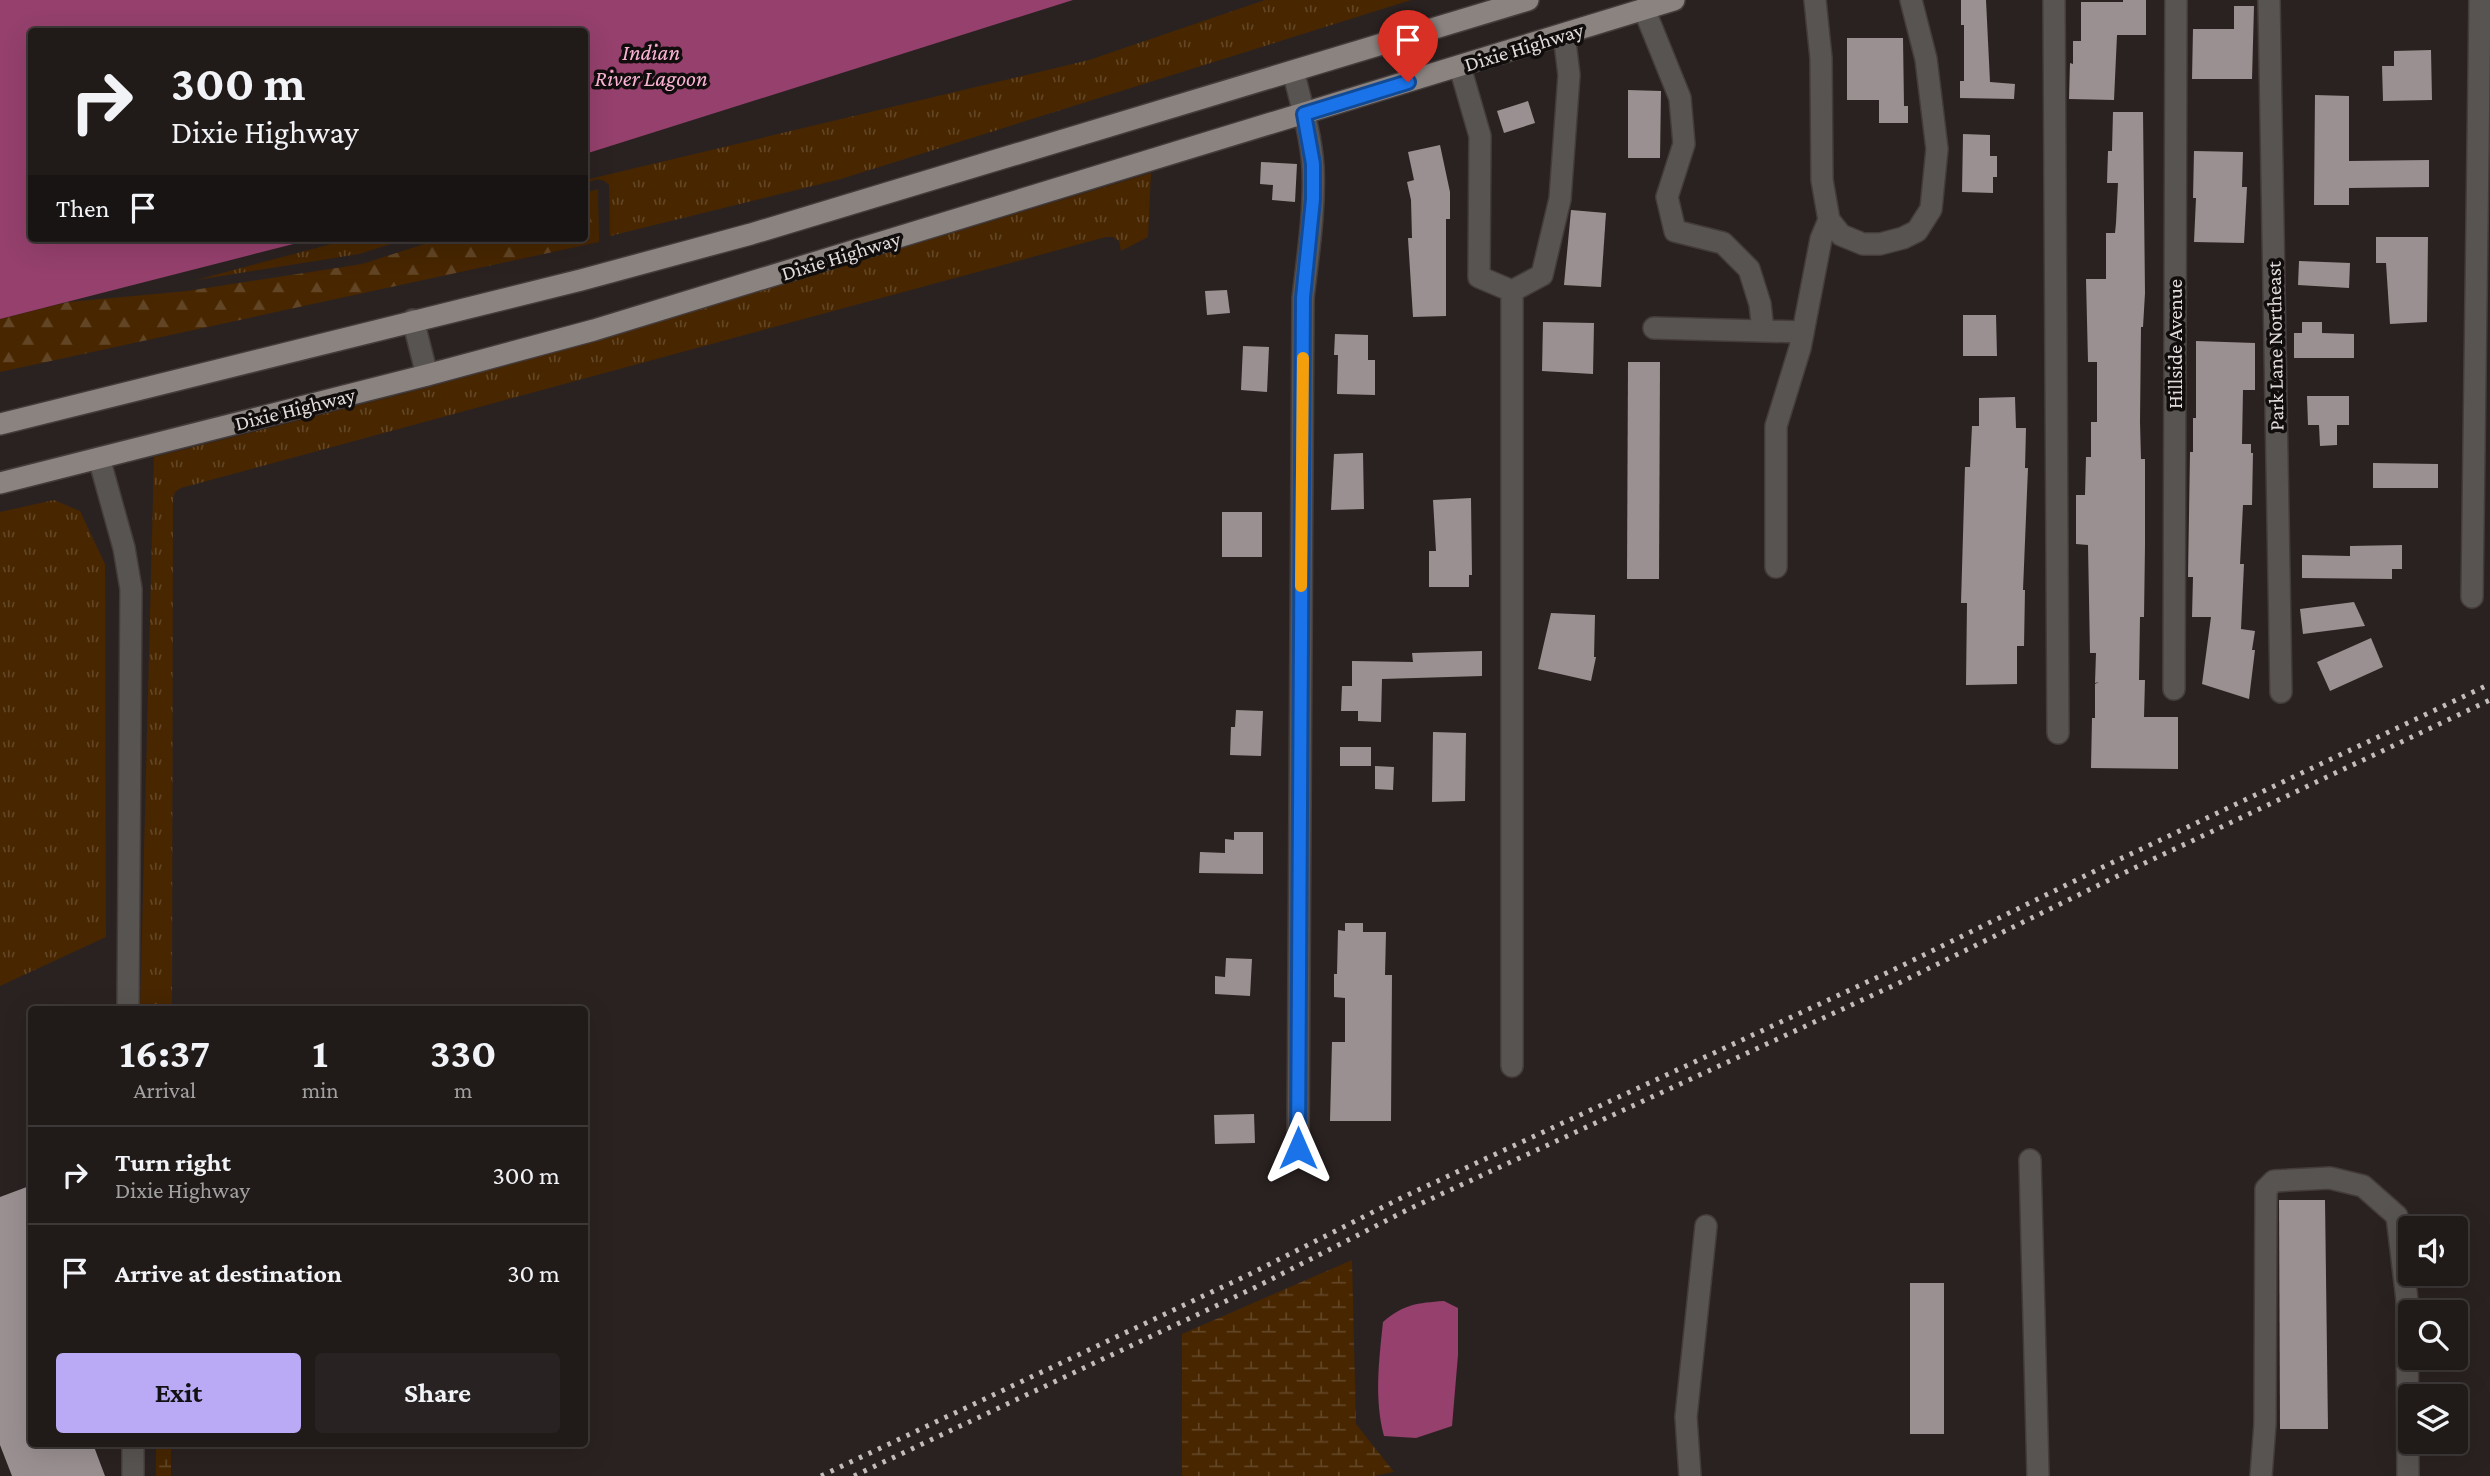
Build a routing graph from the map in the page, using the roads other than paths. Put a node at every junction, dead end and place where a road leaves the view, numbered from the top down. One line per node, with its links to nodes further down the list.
1 (1528, 0): 12 (main road, Dixie Highway)
2 (1674, 0): 9 (main road, Dixie Highway)
3 (1815, 0): 14 (street)
4 (1911, 0): 14 (street)
5 (2054, 0): 29 (street)
6 (2176, 0): 27 (street, Hillside Avenue)
7 (2269, 0): 28 (street, Park Lane Northeast)
8 (2480, 0): 22 (street)
9 (1644, 9): 10 (main road, Dixie Highway); 18 (street)
10 (1564, 34): 11 (main road, Dixie Highway); 15 (street)
11 (1460, 66): 13 (main road, Dixie Highway); 15 (street)
12 (1293, 71): 13 (street); 16 (main road, Dixie Highway)
13 (1304, 114): 20 (main road, Dixie Highway); 32 (street)
14 (1829, 220): 19 (street)
15 (1512, 291): 31 (street)
16 (413, 320): 20 (street); 21 (main road, Dixie Highway)
17 (1654, 328): 18 (street)
18 (1763, 330): 19 (street)
19 (1803, 332): 25 (street)
20 (427, 375): 23 (main road, Dixie Highway)
21 (0, 424)
22 (2482, 435): 26 (street)
23 (99, 458): 24 (main road, Dixie Highway); 30 (street)
24 (0, 482)
25 (1776, 567)
26 (2472, 597)
27 (2174, 688)
28 (2281, 692)
29 (2058, 733)
30 (128, 1006)
31 (1512, 1066)
32 (1298, 1148)
33 (2030, 1160): 38 (street)
34 (1706, 1226): 37 (street)
35 (133, 1447): 36 (street)
36 (133, 1476)
37 (1690, 1476)
38 (2038, 1476)
39 (2261, 1476): 40 (street)
40 (2408, 1476)

